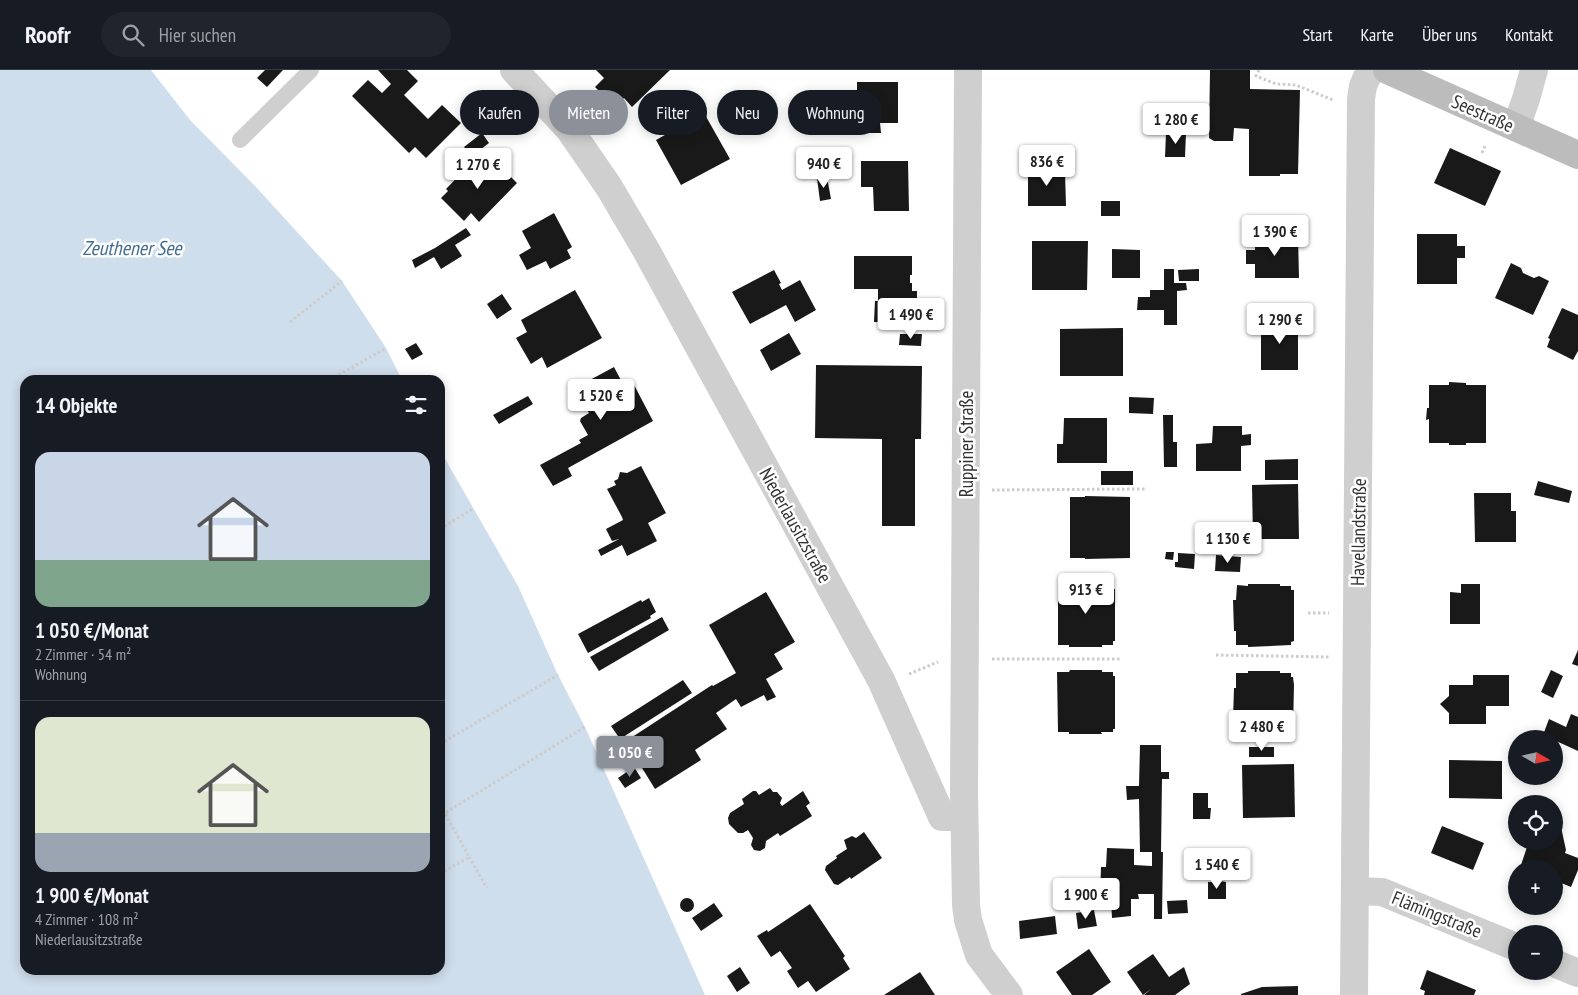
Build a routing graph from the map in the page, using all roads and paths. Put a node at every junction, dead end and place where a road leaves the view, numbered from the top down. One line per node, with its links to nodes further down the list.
1 (311, 70): 10 (lane)
2 (514, 70): 32 (street, Niederlausitzstraße)
3 (968, 70): 19 (street, Ruppiner Straße)
4 (1259, 70): 8 (path)
5 (1370, 70): 36 (street, Havellandstraße)
6 (1387, 70): 9 (main road, Seestraße)
7 (1534, 70): 9 (street)
8 (1333, 100)
9 (1516, 127): 13 (main road, Seestraße)
10 (240, 140)
11 (1487, 141): 12 (path)
12 (1482, 153)
13 (1578, 155)
14 (342, 281): 15 (path)
15 (290, 322)
16 (386, 348): 17 (path)
17 (339, 375)
18 (1147, 489): 19 (path)
19 (966, 490): 26 (street, Ruppiner Straße)
20 (474, 508): 21 (path)
21 (445, 526)
22 (1308, 613): 23 (path)
23 (1332, 613)
24 (1216, 655): 25 (path)
25 (1332, 657)
26 (954, 658): 27 (path); 28 (path); 32 (street, Ruppiner Straße)
27 (1121, 659)
28 (909, 674)
29 (558, 675): 31 (path)
30 (585, 727): 33 (path)
31 (445, 741)
32 (964, 818): 40 (street)
33 (469, 856): 34 (path); 35 (path)
34 (445, 871)
35 (487, 888)
36 (1355, 891): 37 (street, Flämingstraße); 41 (street, Havellandstraße)
37 (1508, 944)
38 (1563, 966): 39 (street)
39 (1578, 972)
40 (1009, 995)
41 (1354, 995)

